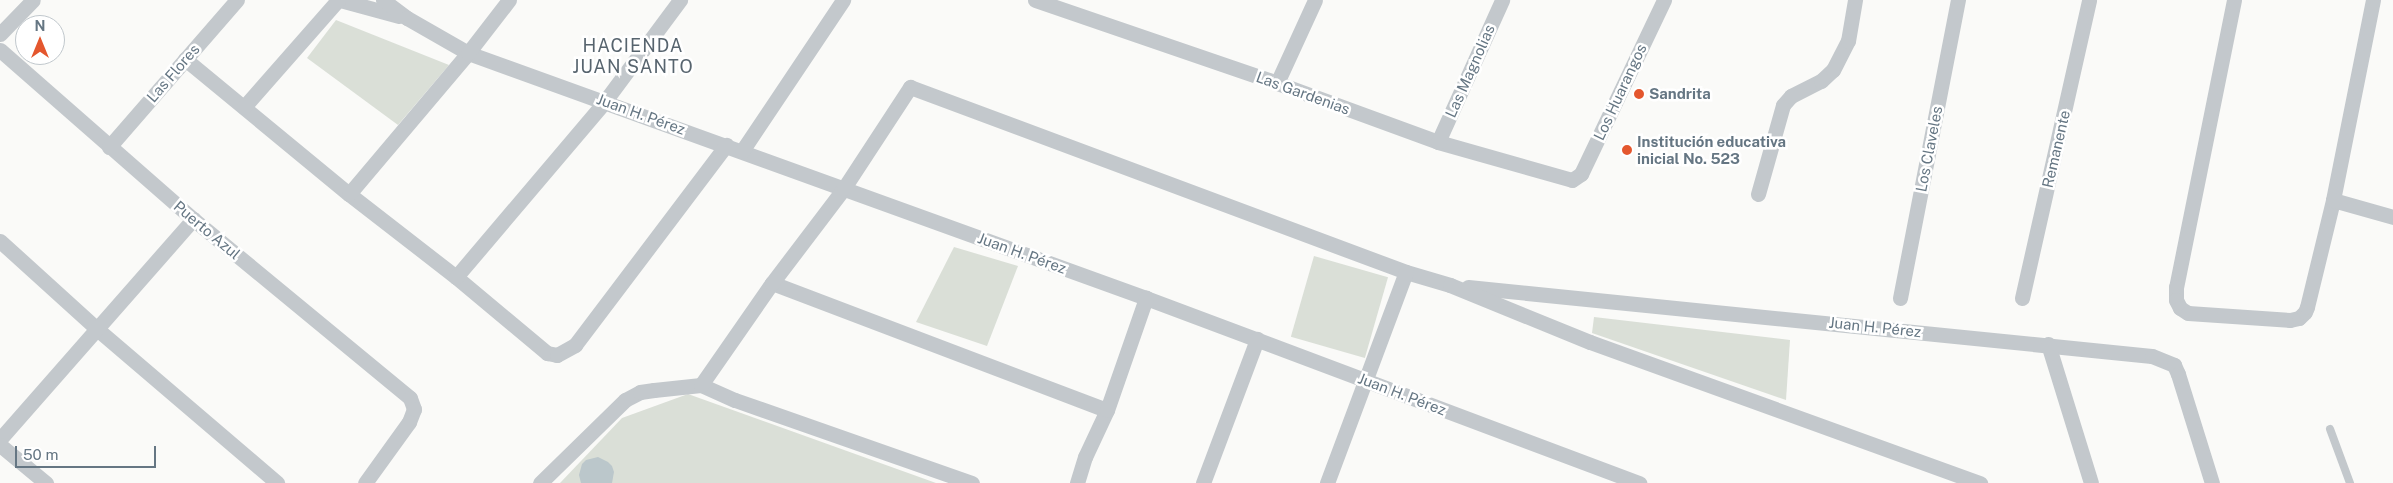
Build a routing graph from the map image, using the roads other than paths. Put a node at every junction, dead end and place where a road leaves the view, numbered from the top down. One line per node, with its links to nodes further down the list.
1 (33, 0): 18 (street)
2 (237, 0): 21 (street, Las Flores)
3 (339, 0): 17 (street); 24 (street)
4 (383, 0): 17 (street)
5 (509, 0): 20 (street)
6 (680, 0): 23 (street)
7 (843, 0): 28 (street)
8 (1035, 0): 22 (street, Las Gardenias)
9 (1315, 0): 22 (street)
10 (1502, 0): 25 (street, Las Magnolias)
11 (1664, 0): 29 (street, Los Huarangos)
12 (1855, 0): 32 (street)
13 (1958, 0): 42 (street, Los Claveles)
14 (2089, 0): 43 (street, Remanente)
15 (2234, 0): 33 (street)
16 (2372, 0): 33 (street)
17 (408, 18): 20 (street, Juan H. Pérez)
18 (0, 34)
19 (0, 50): 27 (street, Puerto Azul)
20 (468, 53): 23 (street, Juan H. Pérez); 31 (street)
21 (185, 59): 24 (street); 27 (street, Las Flores)
22 (1277, 83): 25 (street, Las Gardenias)
23 (604, 101): 26 (street, Juan H. Pérez); 38 (street)
24 (244, 107): 31 (street)
25 (1438, 142): 29 (street, Las Gardenias)
26 (726, 145): 28 (street, Juan H. Pérez); 38 (street)
27 (109, 147): 35 (street, Puerto Azul)
28 (742, 151): 30 (street, Juan H. Pérez)
29 (1572, 180)
30 (844, 188): 37 (street); 39 (street); 41 (street, Juan H. Pérez)
31 (349, 194): 38 (street)
32 (1758, 194)
33 (2333, 200): 34 (street)
34 (2393, 217)
35 (193, 219): 44 (street); 55 (street, Puerto Azul)
36 (0, 241): 44 (street)
37 (1406, 272): 40 (street); 47 (street)
38 (456, 276)
39 (772, 283): 48 (street); 49 (street)
40 (1450, 285): 46 (street, Juan H. Pérez); 62 (street)
41 (1146, 298): 45 (street, Juan H. Pérez); 49 (street)
42 (1900, 298)
43 (2022, 298)
44 (97, 329): 51 (street); 54 (street)
45 (1257, 339): 47 (street, Juan H. Pérez); 59 (street)
46 (2048, 344): 63 (street); 64 (street, Juan H. Pérez)
47 (1365, 380): 60 (street); 61 (street, Juan H. Pérez)
48 (702, 385): 56 (street); 57 (street)
49 (1106, 410): 58 (street)
50 (2330, 429): 65 (lane)
51 (0, 440)
52 (0, 446): 53 (street)
53 (46, 483)
54 (277, 483)
55 (365, 483)
56 (540, 483)
57 (972, 483)
58 (1077, 483)
59 (1203, 483)
60 (1327, 483)
61 (1639, 483)
62 (1980, 483)
63 (2091, 483)
64 (2212, 483)
65 (2350, 483)

